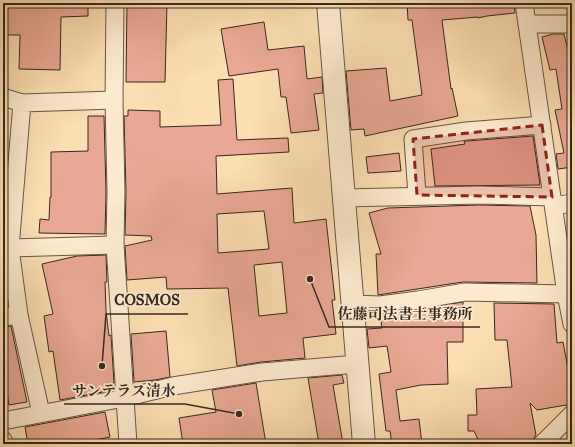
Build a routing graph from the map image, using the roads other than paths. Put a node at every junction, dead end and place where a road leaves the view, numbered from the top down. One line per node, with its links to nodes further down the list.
1 (115, 3): 7 (street)
2 (328, 3): 11 (street)
3 (524, 3): 4 (street)
4 (527, 24): 5 (street); 9 (street)
5 (572, 24)
6 (3, 97): 8 (street)
7 (114, 100): 8 (street); 14 (street)
8 (22, 103): 15 (street)
9 (542, 125): 10 (street); 12 (street)
10 (417, 195): 11 (street); 12 (street)
11 (343, 198): 17 (street)
12 (553, 201): 13 (street); 16 (street)
13 (572, 203)
14 (114, 244): 15 (street); 21 (street)
15 (6, 246): 18 (street)
16 (566, 294): 17 (street); 19 (street)
17 (352, 304): 20 (street)
18 (11, 316): 22 (street)
19 (572, 324)
20 (357, 364): 21 (street); 28 (street)
21 (124, 398): 22 (street); 27 (street)
22 (40, 413): 24 (street)
23 (572, 414): 29 (street)
24 (3, 421)
25 (3, 440): 26 (street)
26 (5, 444)
27 (128, 444)
28 (364, 444)
29 (542, 444)

